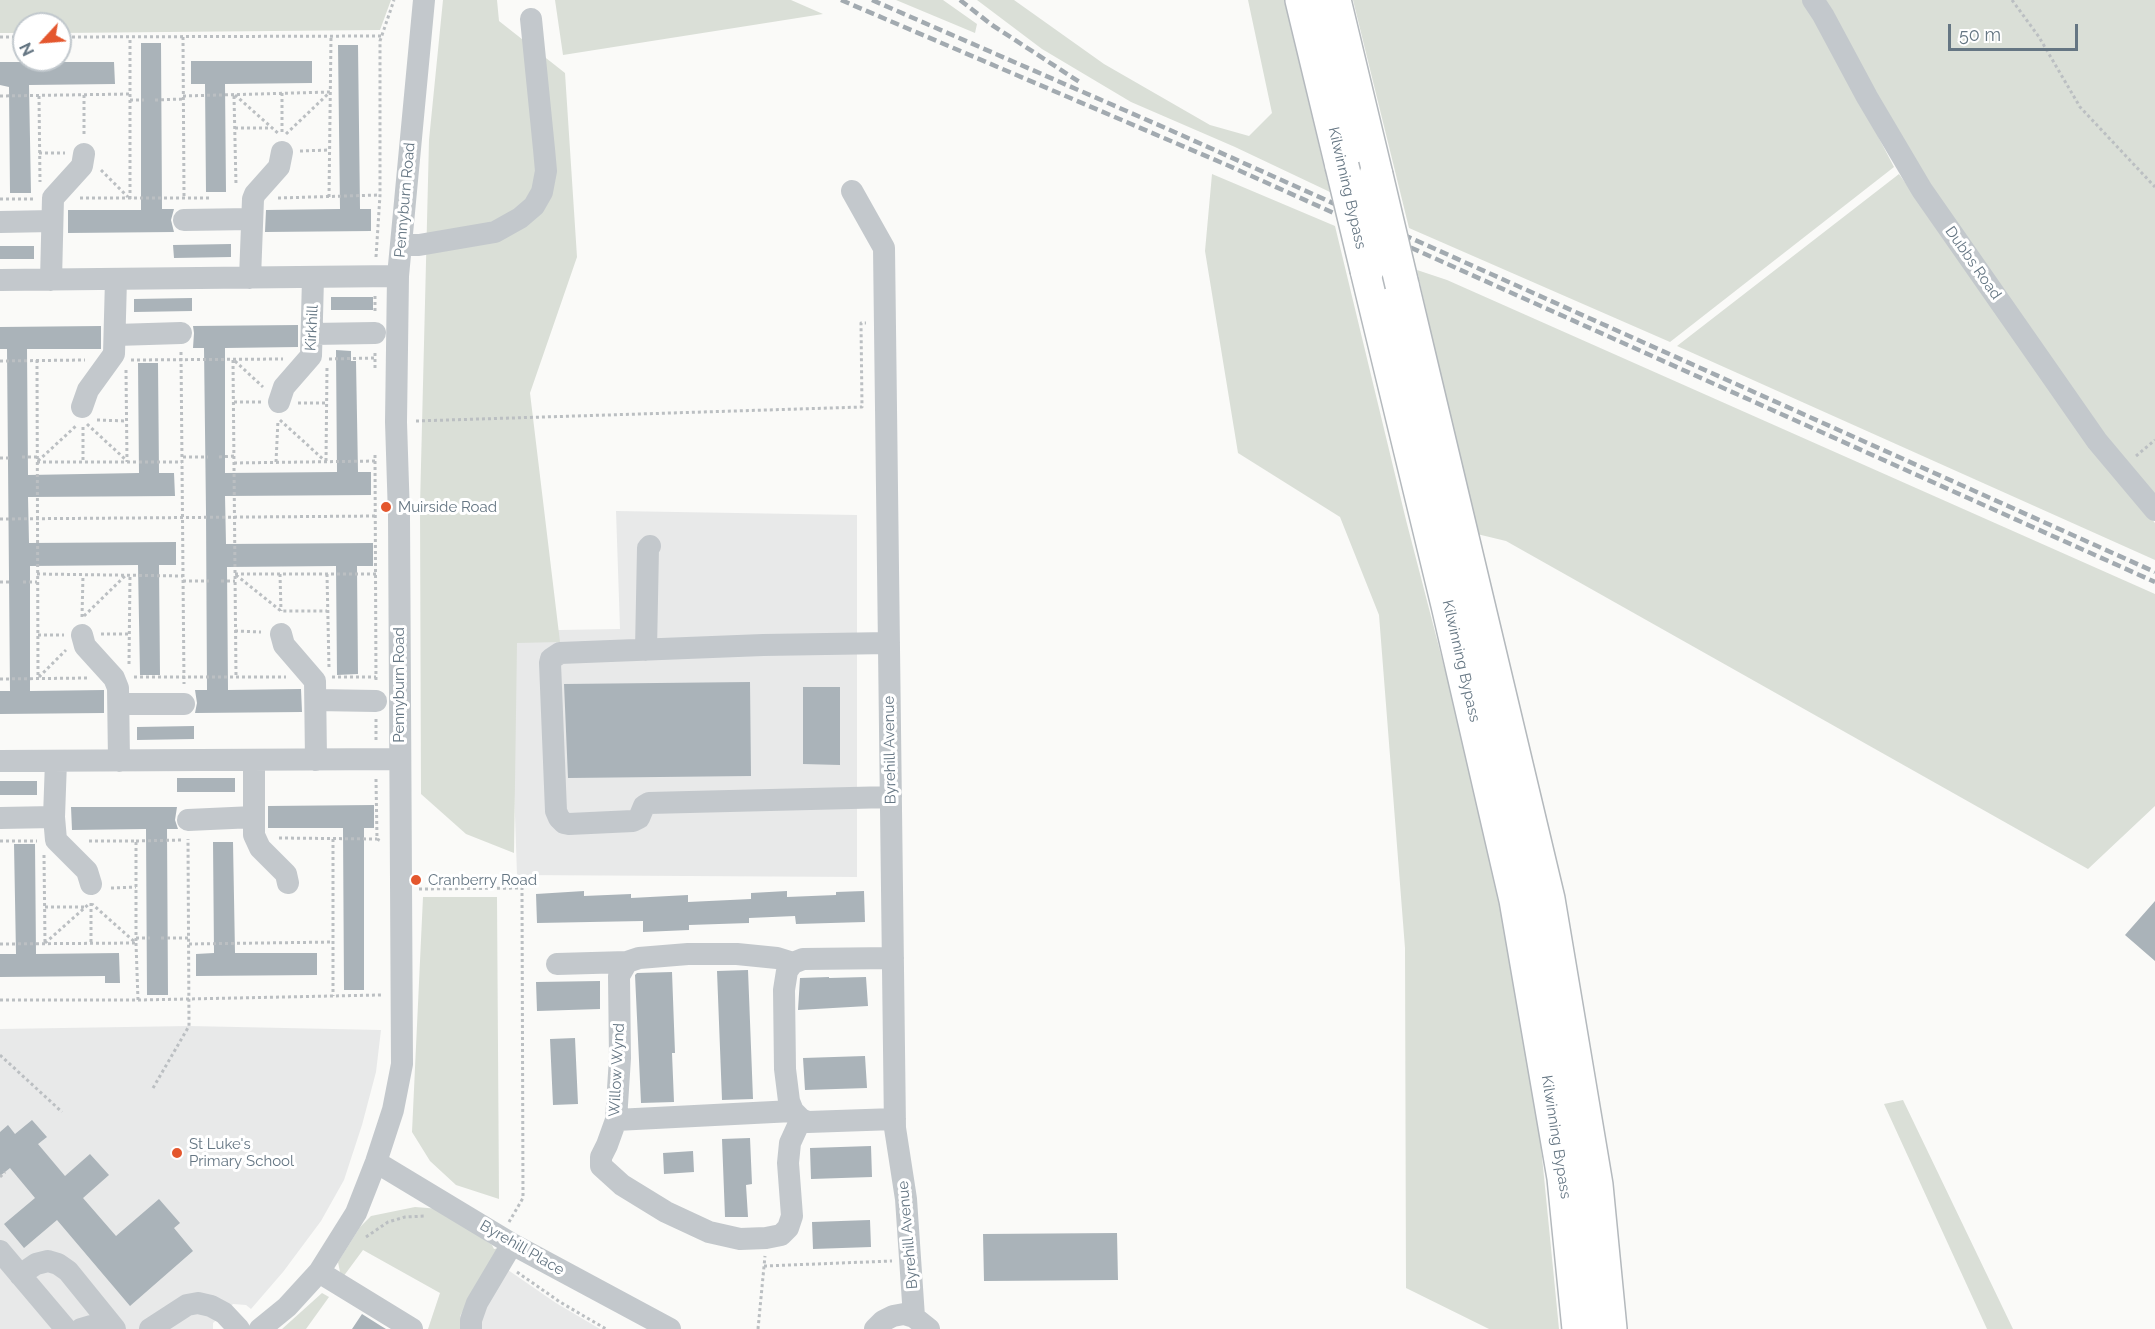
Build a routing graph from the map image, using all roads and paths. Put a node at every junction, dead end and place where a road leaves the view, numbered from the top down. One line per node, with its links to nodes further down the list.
1 (424, 0): 41 (street, Pennyburn Road)
2 (1302, 0): 196 (highway, Kilwinning Bypass, bridge)
3 (1334, 0): 197 (highway, Kilwinning Bypass, bridge)
4 (1813, 0): 82 (street, Dubbs Road)
5 (2012, 0): 29 (path)
6 (531, 20): 41 (street)
7 (331, 36): 8 (path); 11 (path); 12 (path)
8 (381, 36)
9 (72, 37): 10 (path)
10 (130, 37): 11 (path); 14 (path)
11 (183, 37): 19 (path)
12 (331, 92): 13 (path); 25 (path); 26 (path)
13 (282, 93): 15 (path); 25 (path)
14 (130, 94): 16 (path); 20 (path)
15 (234, 94): 19 (path); 23 (path); 24 (path)
16 (84, 95): 18 (path); 28 (path)
17 (0, 96): 18 (path)
18 (39, 96): 27 (path)
19 (183, 98): 22 (path); 37 (path)
20 (130, 100): 21 (path); 36 (path)
21 (144, 100)
22 (155, 100)
23 (235, 128): 24 (path); 38 (path)
24 (272, 128): 25 (path)
25 (282, 145): 26 (path); 38 (street)
26 (330, 150): 32 (path)
27 (39, 153): 28 (path); 33 (path)
28 (84, 154): 33 (street); 36 (path)
29 (2155, 187)
30 (852, 191): 48 (street, Byrehill Avenue)
31 (380, 195): 32 (path)
32 (329, 197): 38 (path)
33 (47, 198): 35 (path); 36 (path); 39 (street)
34 (216, 198): 37 (path)
35 (0, 199)
36 (130, 199): 37 (path)
37 (184, 209): 38 (street)
38 (252, 209): 43 (street)
39 (52, 221): 40 (street); 47 (street)
40 (0, 222)
41 (401, 244): 42 (street, Pennyburn Road)
42 (398, 276): 44 (street); 64 (street, Pennyburn Road)
43 (250, 278): 44 (street); 45 (street)
44 (314, 278): 52 (street, Kirkhill)
45 (116, 279): 47 (street); 51 (street)
46 (0, 280): 47 (street)
47 (51, 280)
48 (885, 322): 64 (path); 112 (street, Byrehill Avenue)
49 (181, 333): 51 (street); 57 (path)
50 (375, 333): 52 (street)
51 (116, 334): 62 (street)
52 (312, 334): 54 (street, Kirkhill)
53 (375, 358): 60 (path)
54 (310, 359): 58 (path); 61 (street, Kirkhill)
55 (37, 360): 69 (path)
56 (126, 360): 63 (path)
57 (181, 360): 58 (path); 66 (path)
58 (233, 360): 59 (path); 61 (path)
59 (234, 402): 61 (path); 67 (path)
60 (326, 403): 61 (path); 79 (path)
61 (279, 411): 78 (path); 79 (path)
62 (82, 413): 63 (path); 75 (path); 76 (path); 80 (path)
63 (127, 421): 76 (path)
64 (396, 422): 84 (street, Pennyburn Road)
65 (2155, 440): 82 (path)
66 (183, 456): 70 (path); 77 (path)
67 (234, 456): 71 (path); 81 (path)
68 (22, 457): 69 (path)
69 (37, 457): 75 (path)
70 (208, 457)
71 (219, 457)
72 (0, 458): 73 (path)
73 (11, 458)
74 (375, 461): 79 (path)
75 (37, 462): 80 (path); 88 (path)
76 (127, 462): 77 (path); 80 (path)
77 (182, 462): 86 (path)
78 (276, 462): 79 (path); 81 (path)
79 (326, 462)
80 (83, 463)
81 (234, 463): 85 (path)
82 (2120, 469): 83 (street, Dubbs Road)
83 (2155, 510)
84 (399, 516): 85 (path); 125 (street, Pennyburn Road)
85 (235, 517): 86 (path); 91 (path)
86 (183, 518): 88 (path); 97 (path)
87 (0, 519): 88 (path)
88 (37, 519): 90 (path)
89 (650, 546): 113 (street)
90 (38, 574): 95 (path); 104 (path)
91 (235, 574): 92 (path); 100 (path); 105 (path)
92 (280, 574): 93 (path); 105 (path)
93 (327, 574): 94 (path); 106 (path)
94 (376, 574)
95 (83, 575): 96 (path); 107 (path)
96 (128, 575): 97 (path); 107 (path); 110 (path)
97 (183, 578): 98 (path); 115 (path)
98 (209, 581)
99 (221, 581): 100 (path)
100 (235, 581): 108 (path)
101 (0, 582): 102 (path)
102 (12, 582)
103 (23, 582): 104 (path)
104 (37, 582): 111 (path)
105 (280, 611): 106 (path); 109 (path)
106 (327, 611): 118 (path)
107 (82, 626): 110 (path); 111 (path); 114 (street); 119 (path)
108 (235, 631): 109 (path); 116 (path)
109 (281, 633): 117 (street)
110 (129, 634): 114 (path)
111 (38, 635): 119 (path)
112 (889, 643): 113 (street); 131 (street, Byrehill Avenue)
113 (646, 650): 131 (street)
114 (121, 677): 115 (path); 119 (path); 123 (street)
115 (184, 677): 116 (path); 124 (path)
116 (236, 677): 117 (path)
117 (312, 677): 121 (street)
118 (376, 677)
119 (38, 678): 120 (path)
120 (0, 679)
121 (316, 700): 122 (street); 127 (street)
122 (376, 701)
123 (119, 704): 124 (street); 130 (street)
124 (184, 704)
125 (399, 759): 127 (street); 142 (street, Pennyburn Road)
126 (254, 760): 127 (street); 130 (street); 135 (street)
127 (316, 760)
128 (0, 761): 129 (street)
129 (56, 761): 130 (street); 132 (street)
130 (119, 761)
131 (891, 798): 155 (street, Byrehill Avenue)
132 (54, 817): 133 (street); 138 (street)
133 (0, 818)
134 (188, 820): 135 (street); 148 (path)
135 (254, 827): 136 (path); 140 (street)
136 (333, 838): 137 (path); 150 (path)
137 (377, 838)
138 (50, 840): 139 (path); 141 (path); 143 (street); 144 (path)
139 (0, 841)
140 (288, 883)
141 (136, 887): 143 (path); 149 (path)
142 (402, 889): 170 (street, Pennyburn Road); 176 (path)
143 (91, 891): 145 (path); 149 (path); 152 (path)
144 (45, 907): 145 (path); 151 (path)
145 (86, 907): 151 (path)
146 (150, 938): 149 (path)
147 (161, 938): 148 (path)
148 (189, 938): 154 (path)
149 (136, 940): 152 (path); 163 (path)
150 (333, 942): 154 (path); 160 (path)
151 (45, 943): 152 (path); 153 (path)
152 (91, 943)
153 (0, 944)
154 (189, 944): 161 (path)
155 (893, 958): 157 (street); 168 (street, Byrehill Avenue)
156 (627, 962): 157 (street); 158 (street); 169 (street, Willow Wynd)
157 (793, 963): 167 (street)
158 (557, 964)
159 (381, 995): 160 (path)
160 (333, 996): 161 (path)
161 (190, 999): 163 (path); 165 (path)
162 (0, 1000): 163 (path)
163 (138, 1000)
164 (0, 1055): 166 (path)
165 (153, 1088)
166 (62, 1112)
167 (797, 1115): 168 (street); 169 (street); 174 (street)
168 (895, 1119): 178 (street, Byrehill Avenue)
169 (616, 1120): 174 (street, Willow Wynd)
170 (376, 1162): 176 (street, Byrehill Place); 180 (street, Pennyburn Road)
171 (5, 1172): 172 (path)
172 (0, 1177)
173 (434, 1216): 175 (path)
174 (766, 1238): 179 (path)
175 (358, 1242)
176 (504, 1247): 191 (street); 192 (path); 193 (street, Byrehill Place)
177 (0, 1251): 181 (street)
178 (910, 1260): 179 (path); 182 (street, Byrehill Avenue)
179 (764, 1266): 194 (path)
180 (319, 1272): 189 (street, Pennyburn Road); 190 (street)
181 (20, 1275): 183 (street); 186 (street)
182 (921, 1323): 195 (street)
183 (66, 1329)
184 (81, 1329): 185 (street)
185 (104, 1329)
186 (115, 1329)
187 (150, 1329): 188 (street)
188 (239, 1329)
189 (260, 1329)
190 (412, 1329)
191 (471, 1329)
192 (606, 1329)
193 (670, 1329)
194 (758, 1329)
195 (875, 1329)
196 (1579, 1329)
197 (1610, 1329)

